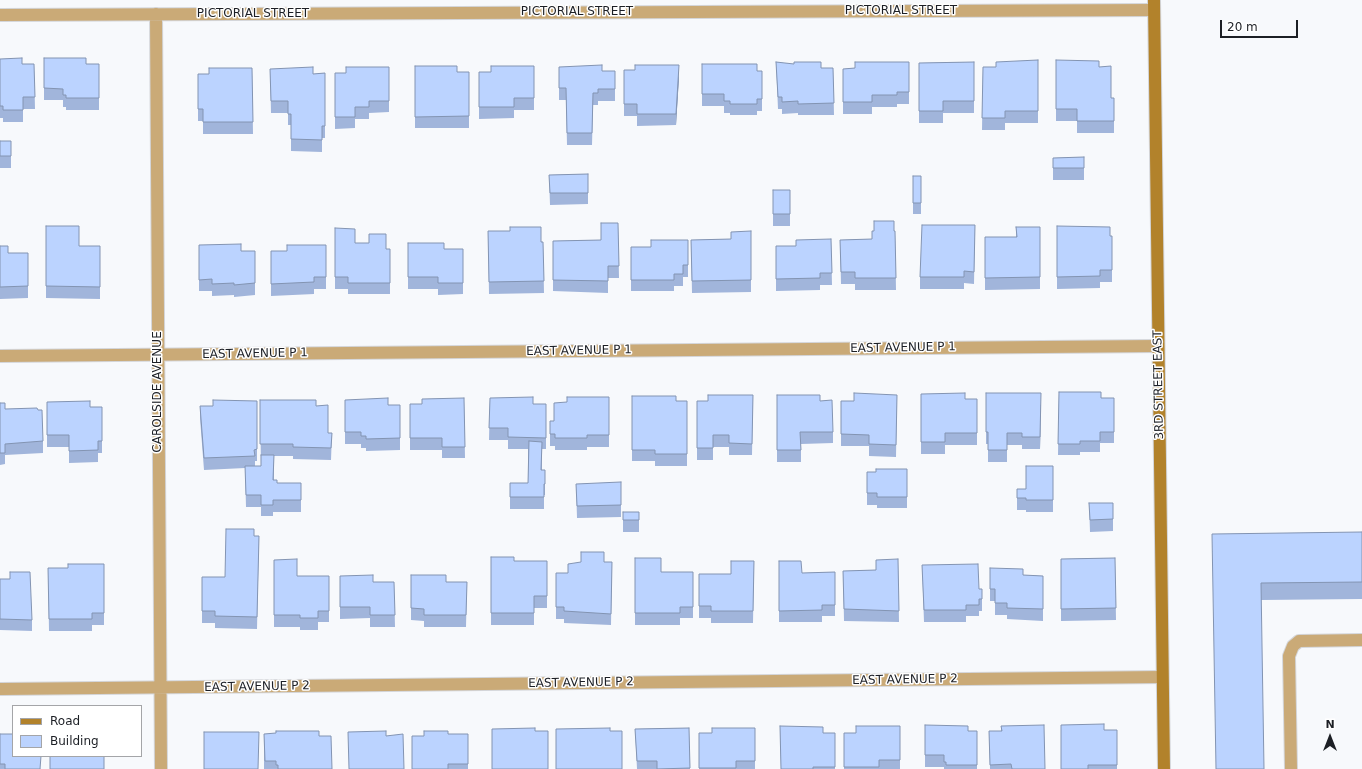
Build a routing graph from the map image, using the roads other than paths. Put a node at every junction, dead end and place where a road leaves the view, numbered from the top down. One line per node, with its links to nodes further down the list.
1 (1154, 5): 2 (street, PICTORIAL STREET); 4 (street, 3RD STREET EAST)
2 (156, 14): 3 (street, PICTORIAL STREET); 5 (street, CAROLSIDE AVENUE)
3 (0, 15)
4 (1158, 346): 5 (street, EAST AVENUE P 1); 8 (street, 3RD STREET EAST)
5 (158, 355): 6 (street, EAST AVENUE P 1); 9 (street, CAROLSIDE AVENUE)
6 (0, 356)
7 (1362, 640): 13 (street)
8 (1162, 677): 9 (street, EAST AVENUE P 2); 12 (street, 3RD STREET EAST)
9 (161, 688): 10 (street, EAST AVENUE P 2); 11 (street, CAROLSIDE AVENUE)
10 (1, 689)
11 (161, 769)
12 (1164, 769)
13 (1291, 769)

